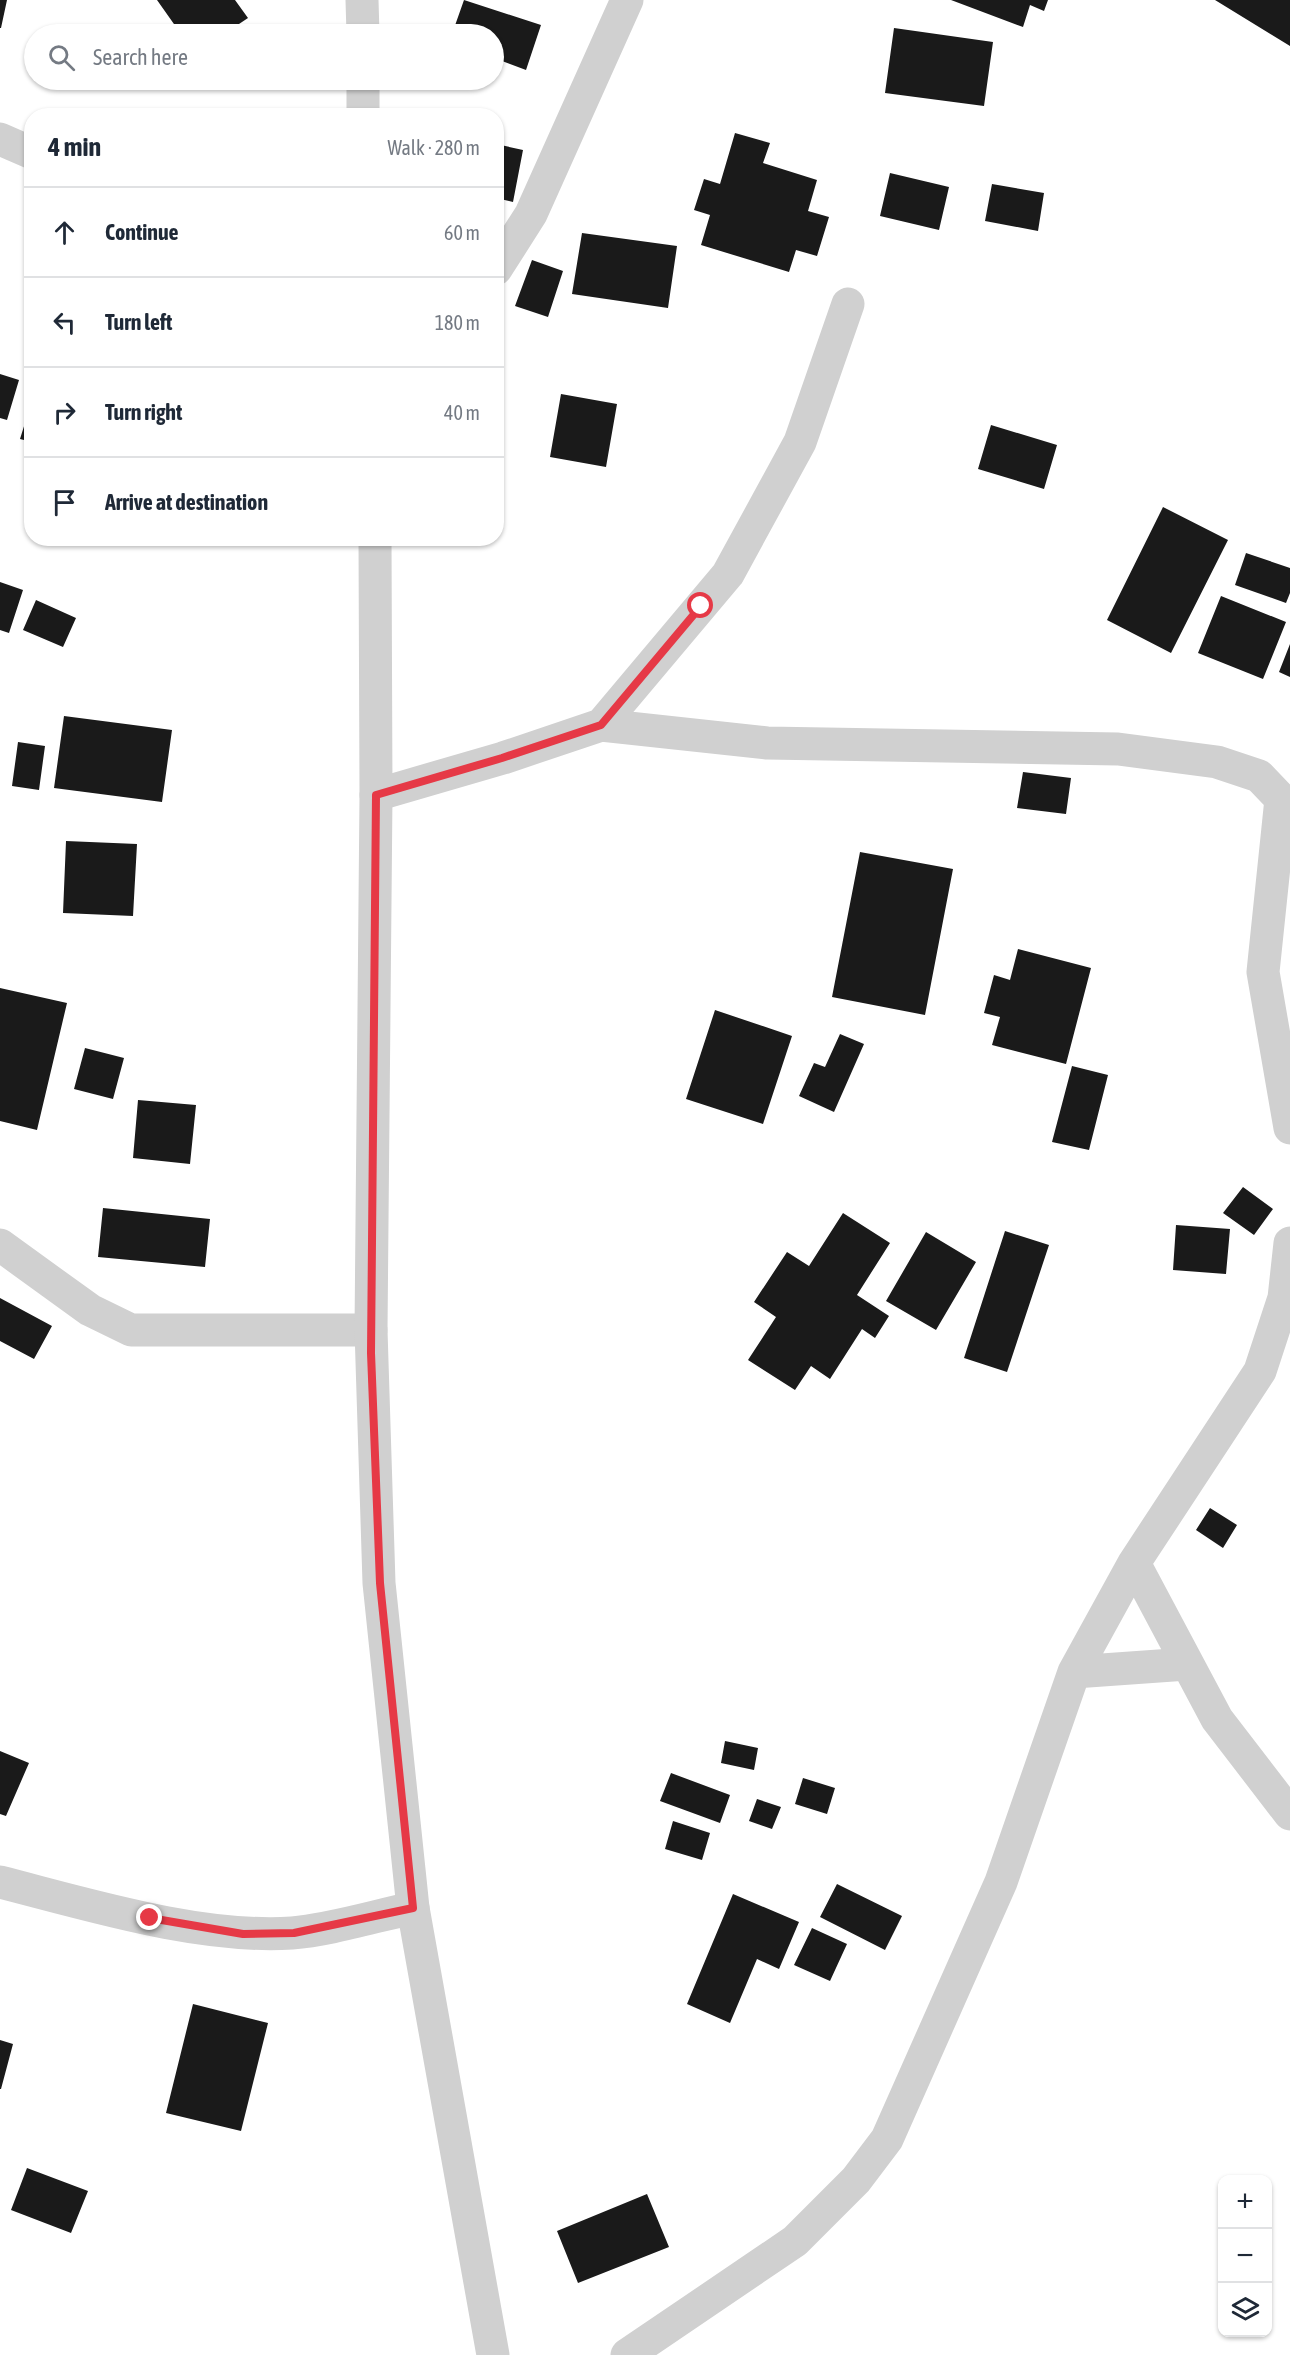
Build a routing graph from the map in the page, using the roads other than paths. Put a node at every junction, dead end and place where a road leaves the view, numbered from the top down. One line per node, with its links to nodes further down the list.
1 (362, 0): 3 (street)
2 (627, 0): 8 (street)
3 (363, 24)
4 (363, 90): 5 (street)
5 (363, 108)
6 (0, 139): 7 (street)
7 (24, 150)
8 (504, 256)
9 (848, 304): 11 (street)
10 (375, 546): 12 (street)
11 (601, 725): 12 (street); 13 (street)
12 (376, 795): 16 (street)
13 (1290, 1128)
14 (1290, 1243): 17 (street)
15 (0, 1245): 16 (street)
16 (370, 1330): 22 (street)
17 (1134, 1563): 18 (street); 19 (street)
18 (1187, 1664): 19 (street); 20 (street)
19 (1074, 1672): 24 (street)
20 (1290, 1814)
21 (0, 1882): 22 (street)
22 (413, 1908): 23 (street)
23 (493, 2355)
24 (627, 2355)

